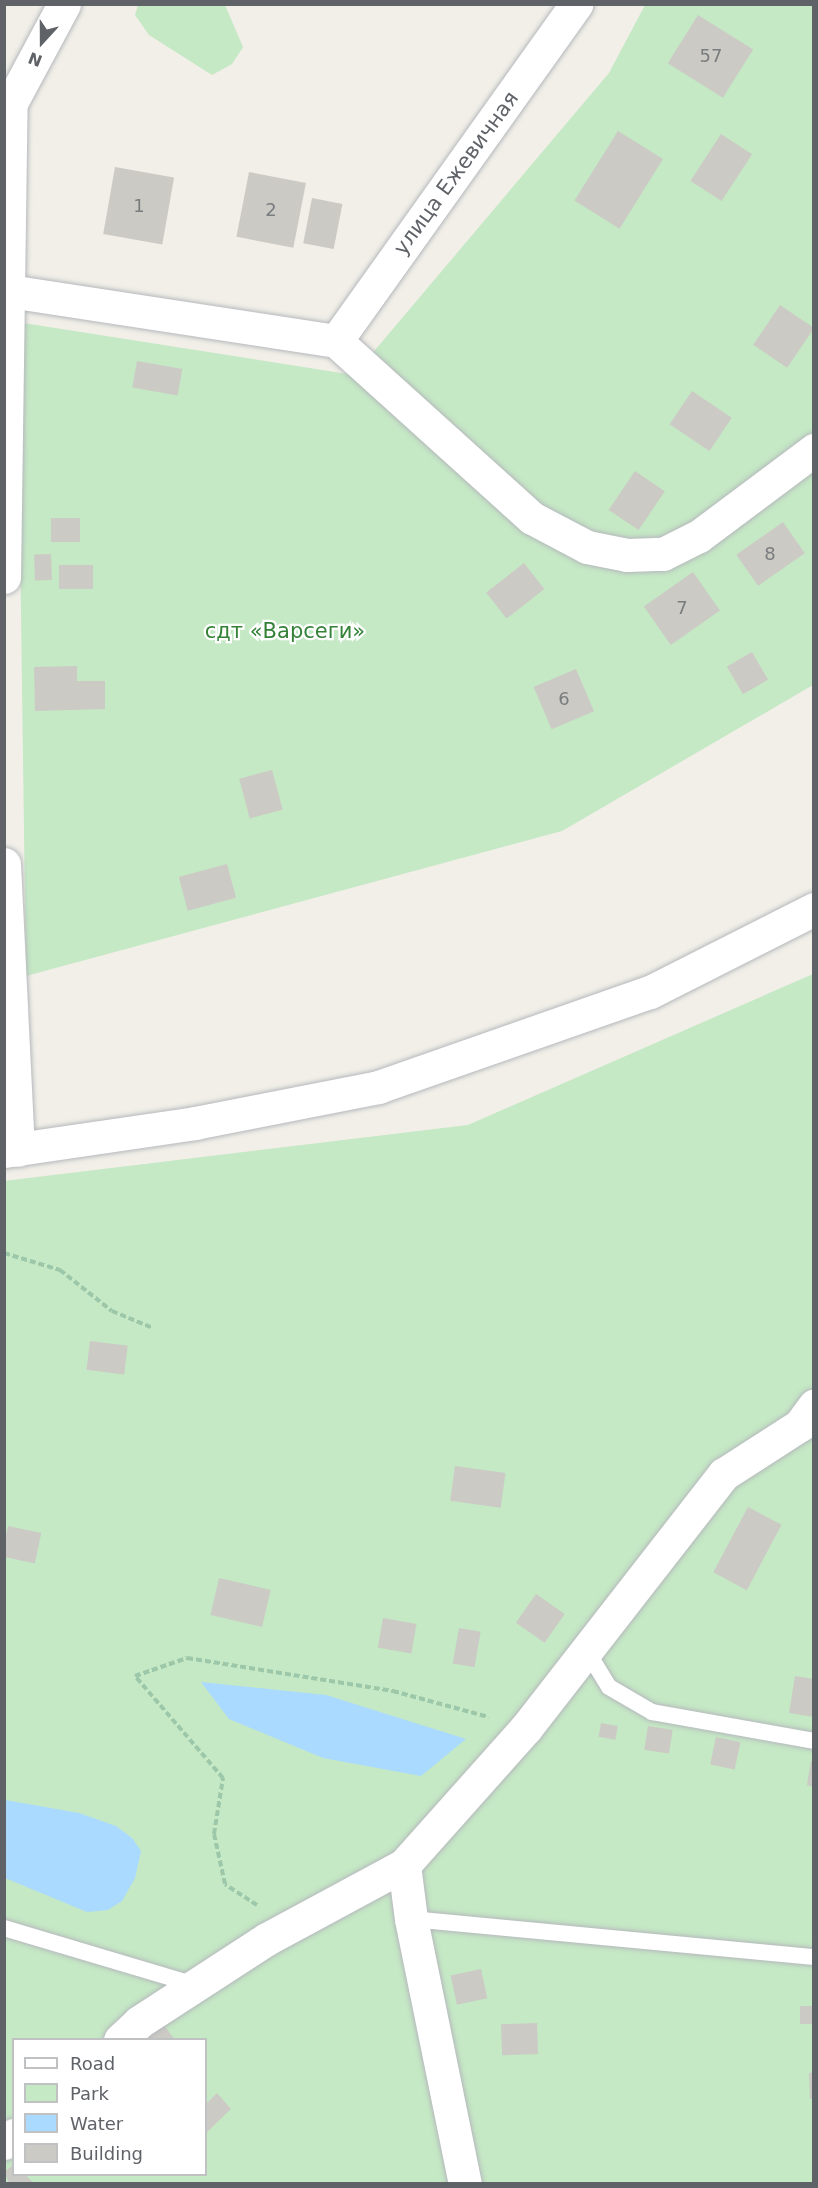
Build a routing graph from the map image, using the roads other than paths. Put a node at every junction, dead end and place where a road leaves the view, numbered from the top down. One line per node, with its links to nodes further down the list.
1 (64, 4): 3 (street)
2 (576, 4): 5 (street, улица Ежевичная)
3 (8, 99): 4 (street)
4 (9, 291): 5 (street); 7 (street)
5 (336, 341): 6 (street)
6 (813, 450)
7 (4, 577)
8 (4, 864): 10 (street)
9 (813, 909): 10 (street)
10 (11, 1151)
11 (809, 1421): 12 (street)
12 (587, 1651): 13 (lane); 14 (street)
13 (813, 1741)
14 (404, 1865): 15 (street); 18 (street)
15 (411, 1919): 17 (lane); 20 (street)
16 (4, 1928): 18 (lane)
17 (813, 1957)
18 (196, 1985): 19 (street)
19 (123, 2038)
20 (465, 2184)

